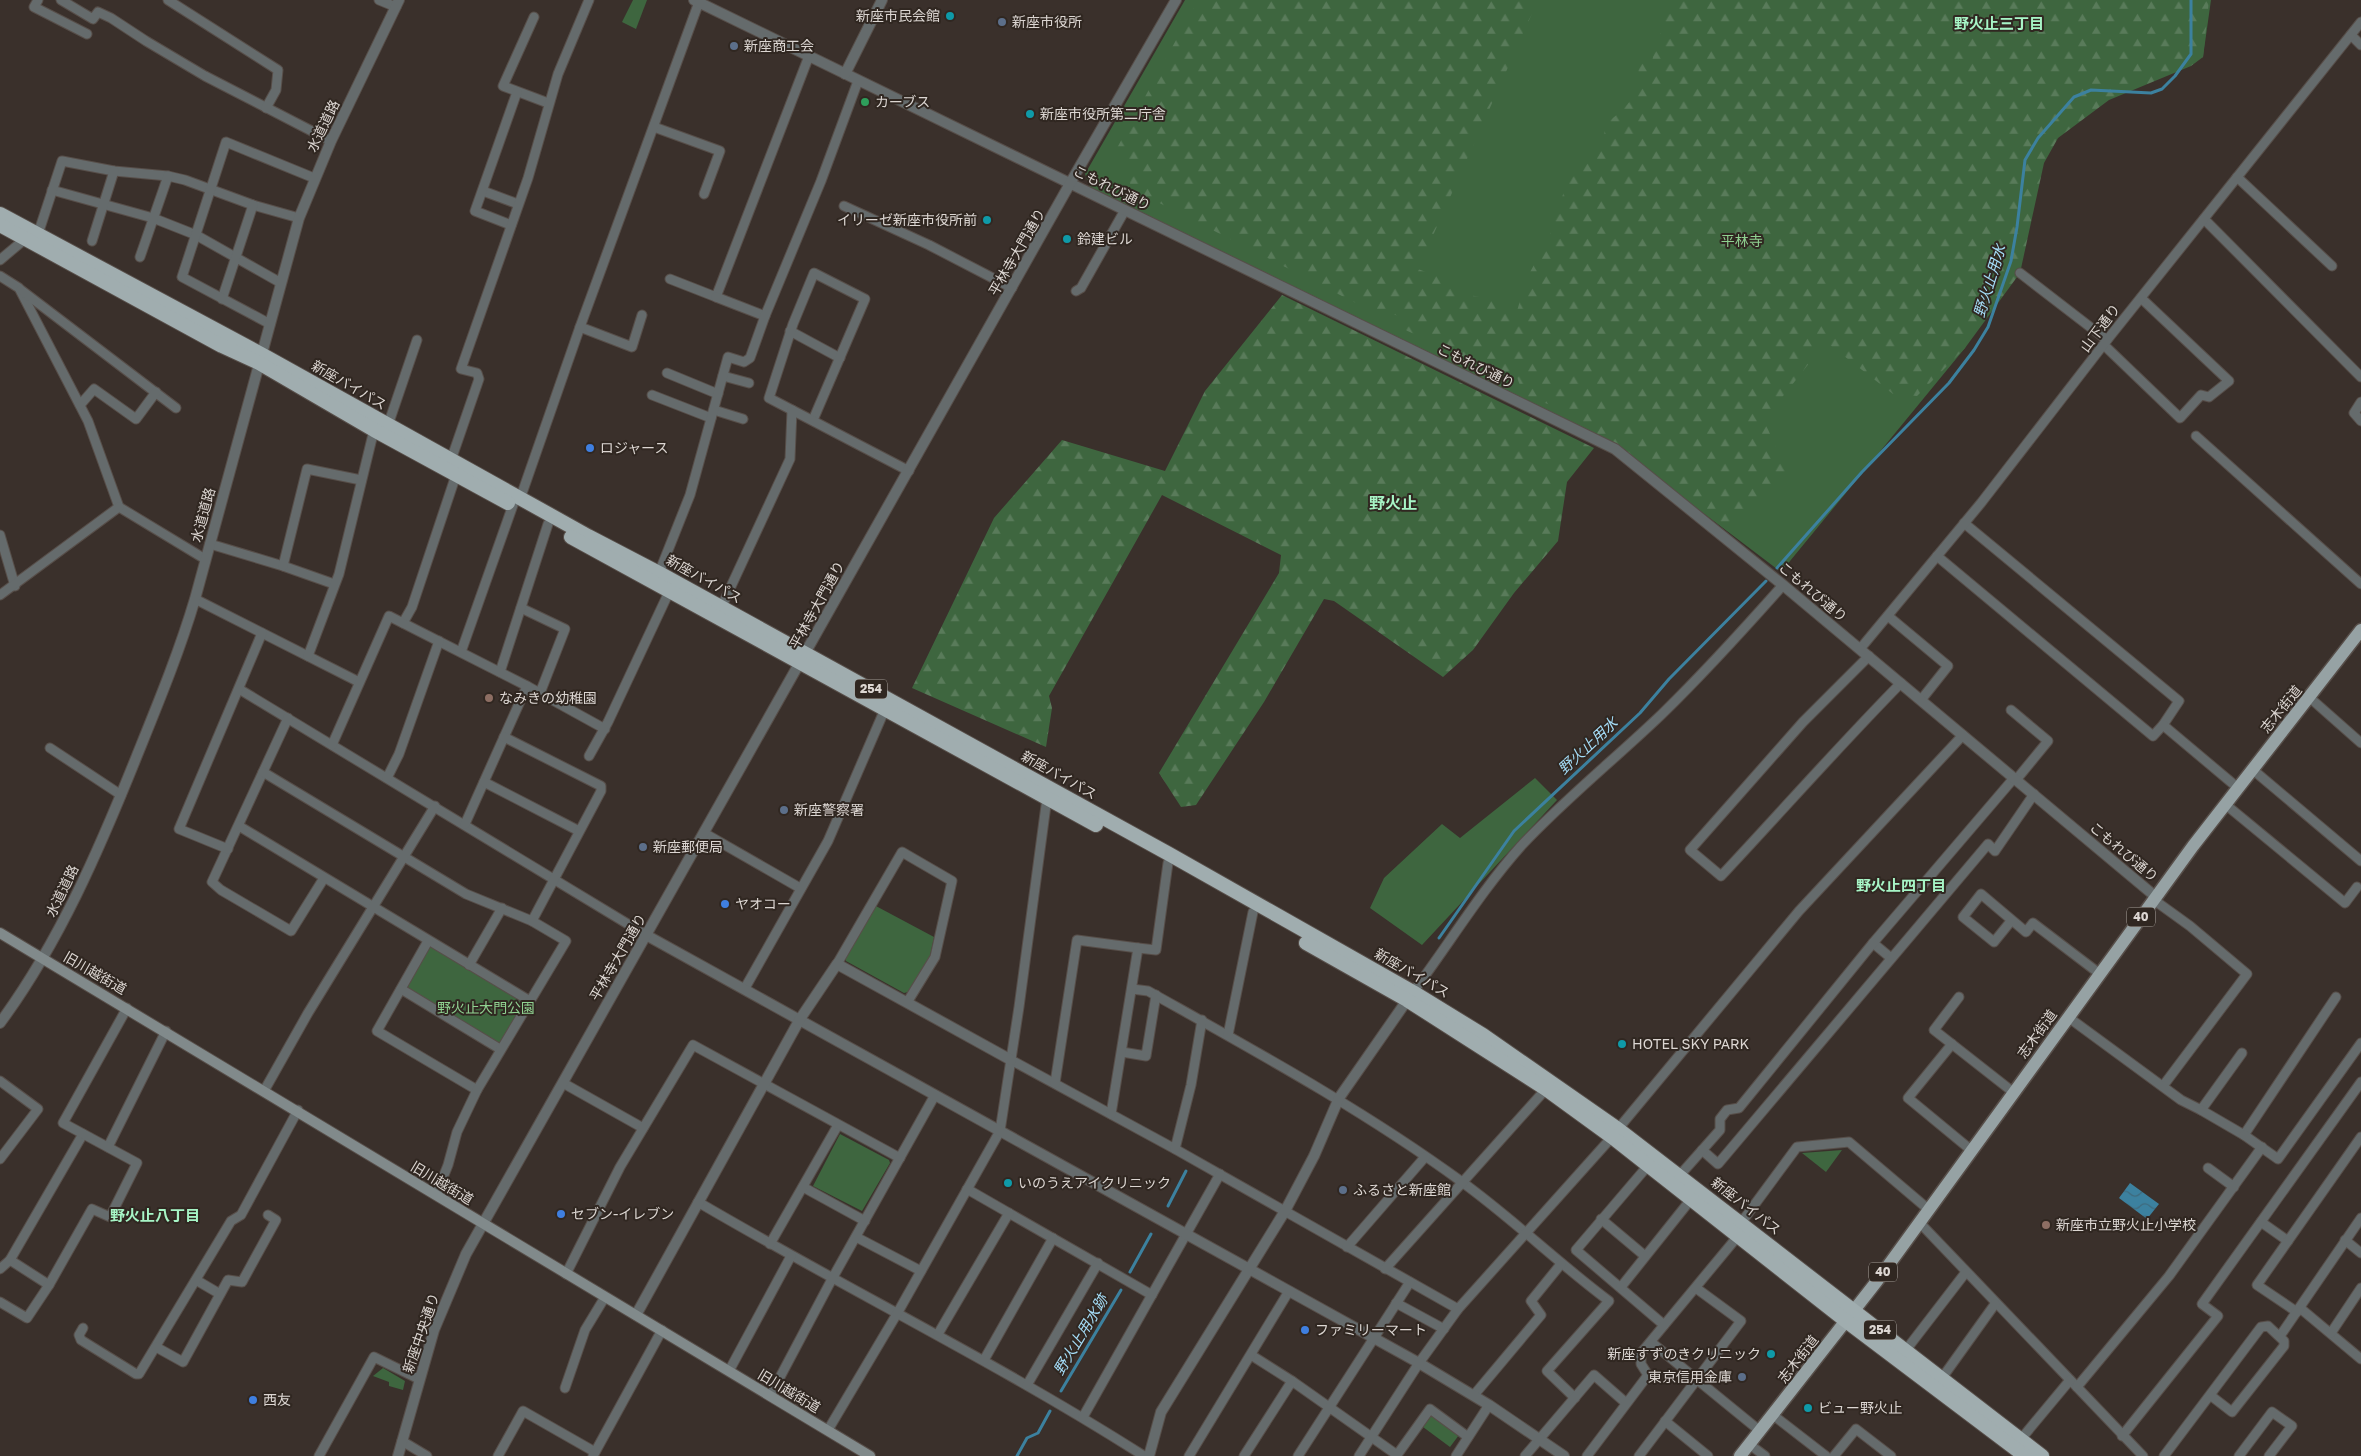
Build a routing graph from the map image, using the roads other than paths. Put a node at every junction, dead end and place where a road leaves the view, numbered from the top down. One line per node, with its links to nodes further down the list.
1 (38, 0): 12 (street)
2 (60, 0): 20 (street)
3 (168, 0): 20 (street)
4 (379, 0): 9 (street)
5 (589, 0): 19 (street)
6 (882, 0): 16 (street)
7 (1176, 0): 27 (street, 平林寺大門通り)
8 (696, 1): 15 (street, こもれび通り); 21 (street)
9 (398, 4): 22 (street, 水道道路)
10 (534, 17): 18 (street)
11 (2361, 22): 13 (street, 山下通り)
12 (87, 34)
13 (2351, 35): 14 (street); 25 (street, 山下通り)
14 (2361, 45)
15 (809, 56): 16 (street, こもれび通り); 57 (street)
16 (845, 74): 17 (street, こもれび通り)
17 (858, 81): 27 (street, こもれび通り); 61 (street)
18 (517, 92): 19 (street); 30 (street)
19 (548, 103): 34 (street)
20 (266, 108): 22 (street)
21 (654, 127): 31 (street); 63 (street)
22 (331, 141): 26 (street, 水道道路)
23 (114, 171): 24 (street); 29 (street); 32 (street)
24 (168, 176): 28 (street); 38 (street)
25 (2237, 177): 40 (street, 山下通り); 49 (street)
26 (314, 178): 28 (street); 39 (street, 水道道路)
27 (1071, 183): 36 (street, こもれび通り); 55 (street, 平林寺大門通り)
28 (211, 188): 33 (street); 43 (street)
29 (52, 190): 32 (street); 44 (street)
30 (483, 191): 34 (street); 41 (street)
31 (704, 194)
32 (104, 204): 38 (street); 45 (street)
33 (253, 204): 39 (street); 46 (street)
34 (518, 204): 41 (street)
35 (844, 206): 55 (street)
36 (1125, 210): 56 (street); 103 (street, こもれび通り)
37 (0, 214): 44 (highway, 新座バイパス / 254)
38 (154, 218): 43 (street); 47 (street)
39 (299, 218): 53 (street, 水道道路)
40 (2204, 219): 58 (street, 山下通り); 71 (street)
41 (511, 224): 87 (street)
42 (0, 225): 44 (highway, 新座バイパス / 254)
43 (196, 235): 46 (street); 59 (street)
44 (32, 237): 48 (street); 67 (highway, 新座バイパス / 254)
45 (92, 241)
46 (235, 257): 53 (street); 59 (street)
47 (140, 258)
48 (0, 260)
49 (2332, 266)
50 (2020, 273): 66 (street)
51 (0, 276): 54 (street)
52 (670, 279): 57 (street)
53 (281, 282): 62 (street, 水道道路)
54 (20, 288): 73 (street); 77 (street)
55 (1012, 288): 88 (street, 平林寺大門通り)
56 (1076, 291)
57 (716, 297): 61 (street)
58 (2141, 298): 66 (street, 山下通り); 66 (street)
59 (222, 299): 62 (street)
60 (642, 315): 63 (street)
61 (765, 316): 70 (street)
62 (270, 324): 67 (street, 水道道路)
63 (580, 327): 91 (street)
64 (790, 331): 68 (street); 68 (street); 79 (street)
65 (417, 340): 84 (street)
66 (2106, 343): 93 (street, 山下通り)
67 (260, 358): 84 (highway, 新座バイパス / 254); 85 (highway, 新座バイパス / 254); 96 (street, 水道道路)
68 (840, 358): 82 (street)
69 (667, 373): 74 (street)
70 (722, 376): 72 (street); 74 (street)
71 (2361, 377)
72 (749, 383)
73 (156, 392): 77 (street); 78 (street)
74 (718, 394): 80 (street)
75 (652, 395): 80 (street)
76 (2361, 402): 83 (street)
77 (80, 405): 92 (street)
78 (176, 408)
79 (792, 410): 82 (street); 109 (street)
80 (712, 414): 81 (street); 100 (street)
81 (743, 419)
82 (813, 420): 88 (street)
83 (2361, 421)
84 (388, 425): 87 (highway, 新座バイパス / 254)
85 (374, 430): 89 (highway, 新座バイパス / 254); 90 (street)
86 (2196, 436): 102 (street)
87 (451, 460): 91 (highway, 新座バイパス / 254)
88 (909, 471): 119 (street, 平林寺大門通り)
89 (456, 475): 91 (highway, 新座バイパス / 254); 111 (street)
90 (361, 480): 99 (street); 101 (street)
91 (517, 502): 94 (highway, 新座バイパス / 254); 100 (highway, 新座バイパス / 254); 116 (street)
92 (119, 507): 98 (street); 104 (street)
93 (1964, 523): 97 (street, 山下通り); 131 (street)
94 (548, 524): 105 (highway, 新座バイパス / 254); 108 (street)
95 (1, 539): 104 (street)
96 (210, 544): 98 (street, 水道道路); 99 (street)
97 (1937, 556): 110 (street, 山下通り); 131 (street)
98 (205, 559): 107 (street, 水道道路)
99 (283, 566): 101 (street)
100 (659, 573): 109 (highway, 新座バイパス / 254)
101 (334, 584): 117 (street)
102 (2361, 584)
103 (1783, 585): 115 (street, こもれび通り); 182 (street)
104 (15, 586): 106 (street)
105 (668, 592): 119 (highway, 新座バイパス / 254); 132 (street)
106 (0, 595)
107 (195, 598): 113 (street); 146 (street, 水道道路)
108 (521, 608): 120 (street); 125 (street)
109 (721, 608): 119 (highway, 新座バイパス / 254)
110 (1888, 616): 115 (street, 山下通り); 127 (street)
111 (402, 623): 114 (street); 121 (street)
112 (2361, 630): 126 (main road, 志木街道 / 40)
113 (262, 633): 117 (street); 124 (street)
114 (439, 641): 116 (street); 141 (street)
115 (1860, 649): 118 (street, こもれび通り)
116 (461, 652): 120 (street)
117 (308, 656): 121 (street)
118 (1869, 656): 122 (street, こもれび通り); 122 (street)
119 (803, 659): 128 (highway, 新座バイパス / 254); 153 (street, 平林寺大門通り); 182 (highway, 新座バイパス / 254)
120 (500, 672): 123 (street)
121 (359, 682): 136 (street)
122 (1901, 683): 127 (street, こもれび通り)
123 (527, 686): 125 (street); 134 (street)
124 (239, 689): 130 (street); 154 (street)
125 (540, 693): 132 (street)
126 (2310, 697): 135 (street); 139 (main road, 志木街道 / 40)
127 (1921, 700): 133 (street, こもれび通り)
128 (885, 709): 147 (highway, 新座バイパス / 254); 161 (street)
129 (2011, 710): 142 (street)
130 (288, 718): 136 (street); 140 (street)
131 (2163, 725): 144 (street)
132 (605, 729): 138 (street)
133 (1963, 735): 142 (street, こもれび通り); 218 (street)
134 (504, 737): 143 (street); 152 (street)
135 (2361, 743)
136 (332, 745): 141 (street)
137 (50, 748): 146 (street)
138 (589, 756)
139 (2252, 769): 144 (main road, 志木街道 / 40); 156 (street)
140 (263, 772): 151 (street); 155 (street)
141 (387, 778): 149 (street)
142 (2015, 779): 145 (street, こもれび通り); 171 (street)
143 (484, 782): 150 (street); 152 (street)
144 (2238, 788): 148 (main road, 志木街道 / 40)
145 (2034, 794): 162 (street, こもれび通り); 174 (street)
146 (121, 795): 173 (street, 水道道路)
147 (1047, 798): 157 (highway, 新座バイパス / 254); 199 (street)
148 (2225, 804): 160 (street); 162 (main road, 志木街道 / 40)
149 (435, 806): 150 (street); 155 (street)
150 (465, 824): 159 (street)
151 (239, 826): 154 (street); 158 (street)
152 (579, 831): 159 (street)
153 (704, 833): 161 (street); 169 (street, 平林寺大門通り)
154 (228, 849): 158 (street)
155 (404, 856): 163 (street); 164 (street)
156 (2361, 861)
157 (1168, 863): 165 (highway, 新座バイパス / 254); 172 (street)
158 (324, 878): 163 (street)
159 (555, 879): 166 (street); 169 (street)
160 (2357, 887)
161 (800, 888): 178 (street)
162 (2155, 898): 177 (main road, 志木街道 / 40); 205 (street)
163 (374, 907): 170 (street); 208 (street)
164 (502, 908): 166 (street); 176 (street)
165 (1253, 912): 182 (highway, 新座バイパス / 254); 193 (street)
166 (532, 921): 185 (street)
167 (2011, 921): 167 (street); 177 (street)
168 (0, 933): 173 (main road, 旧川越街道)
169 (646, 935): 178 (street); 202 (street, 平林寺大門通り)
170 (428, 941): 176 (street); 179 (street)
171 (1873, 944): 174 (street); 225 (street)
172 (1138, 948): 180 (street); 203 (street)
173 (42, 958): 187 (main road, 旧川越街道); 191 (street, 水道道路)
174 (1891, 958): 225 (street)
175 (838, 964): 186 (street); 186 (street); 189 (street)
176 (469, 965): 185 (street)
177 (2100, 974): 188 (main road, 志木街道 / 40)
178 (745, 988): 189 (street)
179 (401, 989): 196 (street); 207 (street)
180 (1132, 989): 181 (street); 197 (street)
181 (1156, 995): 190 (street); 197 (street)
182 (1410, 996): 206 (highway, 新座バイパス / 254); 211 (street); 218 (highway, 新座バイパス / 254)
183 (1960, 997): 194 (street)
184 (2336, 997): 220 (street)
185 (530, 1001): 196 (street)
186 (908, 1001): 199 (street)
187 (128, 1008): 192 (main road, 旧川越街道); 219 (street)
188 (2068, 1017): 205 (street); 209 (main road, 志木街道 / 40)
189 (800, 1019): 204 (street); 210 (street)
190 (1202, 1020): 193 (street); 224 (street)
191 (0, 1023)
192 (166, 1031): 208 (main road, 旧川越街道); 222 (street)
193 (1228, 1035): 211 (street)
194 (1952, 1044): 209 (street); 226 (street)
195 (2361, 1044): 223 (street)
196 (500, 1049): 207 (street)
197 (1122, 1052): 214 (street)
198 (2242, 1053): 213 (street)
199 (1011, 1060): 203 (street); 217 (street)
200 (1, 1082): 228 (street)
201 (2361, 1082): 249 (street)
202 (563, 1083): 216 (street); 250 (street, 平林寺大門通り)
203 (1055, 1083): 214 (street)
204 (764, 1084): 215 (street); 216 (street); 240 (street)
205 (2163, 1086): 213 (street)
206 (1546, 1089): 218 (highway, 新座バイパス / 254); 234 (street)
207 (477, 1090): 238 (street)
208 (264, 1091): 212 (main road, 旧川越街道)
209 (2013, 1092): 226 (main road, 志木街道 / 40)
210 (935, 1094): 217 (street); 229 (street)
211 (1339, 1098): 227 (street); 242 (street)
212 (298, 1110): 238 (main road, 旧川越街道); 273 (street)
213 (2201, 1110): 220 (street)
214 (1111, 1114): 224 (street)
215 (838, 1125): 229 (street); 235 (street)
216 (643, 1128): 271 (street)
217 (1000, 1132): 237 (street); 253 (street)
218 (1615, 1133): 230 (highway, 新座バイパス / 254); 252 (street)
219 (83, 1134): 222 (street); 263 (street)
220 (2244, 1135): 223 (street)
221 (2361, 1137): 257 (street)
222 (108, 1147): 275 (street)
223 (2262, 1148): 236 (street)
224 (1175, 1149): 232 (street)
225 (1702, 1150): 233 (street)
226 (1971, 1150): 241 (main road, 志木街道 / 40)
227 (1426, 1157): 234 (street); 259 (street)
228 (0, 1158)
229 (900, 1158): 247 (street)
230 (1652, 1161): 233 (highway, 新座バイパス / 254); 239 (highway, 新座バイパス / 254); 245 (street)
231 (2208, 1168): 236 (street)
232 (1220, 1174): 242 (street); 253 (street)
233 (1680, 1175): 251 (highway, 新座バイパス / 254)
234 (1462, 1182): 252 (street); 268 (street)
235 (803, 1187): 247 (street); 258 (street)
236 (2234, 1187): 314 (street)
237 (966, 1189): 243 (street); 269 (street)
238 (436, 1195): 250 (main road, 旧川越街道)
239 (1692, 1198): 251 (highway, 新座バイパス / 254); 262 (street)
240 (698, 1202): 258 (street); 290 (street)
241 (1928, 1209): 248 (main road, 志木街道 / 40); 251 (street)
242 (1285, 1211): 259 (street); 267 (street)
243 (1009, 1213): 255 (street); 297 (street)
244 (268, 1215): 280 (street)
245 (1601, 1218): 262 (street); 276 (street)
246 (2361, 1218): 256 (street)
247 (865, 1221): 254 (street)
248 (1919, 1222): 270 (street); 291 (main road, 志木街道 / 40)
249 (2261, 1222): 257 (street); 329 (street)
250 (483, 1223): 271 (main road, 旧川越街道); 309 (street, 新座中央通り)
251 (1739, 1229): 277 (street); 291 (highway, 新座バイパス / 254)
252 (1526, 1232): 265 (street); 287 (street)
253 (1186, 1234): 267 (street); 281 (street)
254 (856, 1237): 269 (street); 272 (street)
255 (1053, 1238): 264 (street); 305 (street)
256 (2345, 1240): 260 (street); 288 (street)
257 (2288, 1241): 288 (street)
258 (770, 1244): 261 (street)
259 (1347, 1246): 268 (street)
260 (2361, 1253)
261 (791, 1256): 272 (street); 307 (street)
262 (1645, 1256): 276 (street)
263 (10, 1260): 266 (street); 275 (street)
264 (1098, 1263): 281 (street); 313 (street)
265 (1562, 1264): 316 (street); 319 (street)
266 (0, 1268)
267 (1249, 1269): 279 (street); 342 (street)
268 (1385, 1269): 274 (street)
269 (921, 1271): 289 (street)
270 (1966, 1272): 286 (street); 302 (street)
271 (566, 1274): 282 (main road, 旧川越街道)
272 (832, 1279): 289 (street); 318 (street)
273 (196, 1280): 280 (street); 301 (street)
274 (1410, 1282): 285 (street); 287 (street)
275 (49, 1285): 284 (street)
276 (1620, 1287): 292 (street)
277 (1696, 1288): 292 (street); 310 (street)
278 (2361, 1288): 283 (street)
279 (1289, 1291): 299 (street); 303 (street)
280 (220, 1294): 301 (street)
281 (1152, 1295): 324 (street)
282 (606, 1297): 290 (main road, 旧川越街道); 315 (street)
283 (2358, 1301): 296 (street)
284 (0, 1302)
285 (1396, 1303): 294 (street); 299 (street)
286 (1995, 1304): 308 (street); 311 (street)
287 (1458, 1309): 294 (street)
288 (2299, 1310): 296 (street); 298 (street)
289 (898, 1312): 297 (street); 326 (street)
290 (636, 1315): 295 (main road, 旧川越街道)
291 (1850, 1316): 302 (highway, 新座バイパス / 254); 323 (main road, 志木街道 / 40); 358 (highway, 新座バイパス / 254)
292 (1664, 1325): 300 (street)
293 (83, 1328): 301 (street)
294 (1444, 1329): 306 (street)
295 (662, 1330): 307 (main road, 旧川越街道); 335 (street)
296 (2331, 1333): 304 (street)
297 (938, 1334): 305 (street)
298 (2280, 1336): 317 (street); 317 (street)
299 (1372, 1338): 306 (street); 322 (street)
300 (1651, 1342): 310 (street); 320 (street)
301 (156, 1347)
302 (1906, 1350): 308 (highway, 新座バイパス / 254)
303 (1251, 1355): 312 (street); 343 (street)
304 (2361, 1359)
305 (984, 1360): 313 (street)
306 (1419, 1363): 316 (street); 328 (street)
307 (729, 1371): 318 (main road, 旧川越街道)
308 (1942, 1378): 332 (highway, 新座バイパス / 254)
309 (419, 1379): 333 (street, 新座中央通り); 336 (street)
310 (1696, 1380): 325 (street); 327 (street)
311 (2070, 1380): 314 (street); 332 (street)
312 (1292, 1381): 322 (street); 344 (street)
313 (1027, 1385): 324 (street)
314 (2077, 1387): 329 (street)
315 (565, 1388)
316 (1474, 1395): 321 (street)
317 (2210, 1395): 361 (street)
318 (770, 1396): 326 (main road, 旧川越街道)
319 (1575, 1398): 320 (street); 331 (street)
320 (1626, 1402): 350 (street)
321 (1490, 1404): 330 (street); 331 (street)
322 (1329, 1408): 328 (street); 345 (street)
323 (1773, 1415): 327 (main road, 志木街道 / 40); 355 (street)
324 (1083, 1417): 341 (street)
325 (1665, 1422): 351 (street); 352 (street)
326 (828, 1430): 340 (main road, 旧川越街道)
327 (1760, 1432): 334 (main road, 志木街道 / 40)
328 (1372, 1436): 330 (street); 346 (street)
329 (2122, 1436): 360 (street)
330 (1468, 1437): 347 (street)
331 (1540, 1438): 348 (street); 349 (street)
332 (2021, 1439): 359 (highway, 新座バイパス / 254)
333 (402, 1441): 337 (street, 新座中央通り); 338 (street)
334 (1749, 1444): 353 (main road, 志木街道 / 40); 354 (street)
335 (594, 1454): 339 (street)
336 (319, 1456)
337 (398, 1456)
338 (427, 1456)
339 (498, 1456)
340 (870, 1456)
341 (1144, 1456)
342 (1149, 1456)
343 (1189, 1456)
344 (1244, 1456)
345 (1298, 1456)
346 (1359, 1456)
347 (1456, 1456)
348 (1525, 1456)
349 (1564, 1456)
350 (1587, 1456)
351 (1638, 1456)
352 (1708, 1456)
353 (1740, 1456)
354 (1765, 1456)
355 (1826, 1456)
356 (1834, 1456): 357 (street)
357 (1891, 1456)
358 (2025, 1456)
359 (2042, 1456)
360 (2143, 1456)
361 (2164, 1456)
362 (2239, 1456): 363 (street)
363 (2269, 1456)

